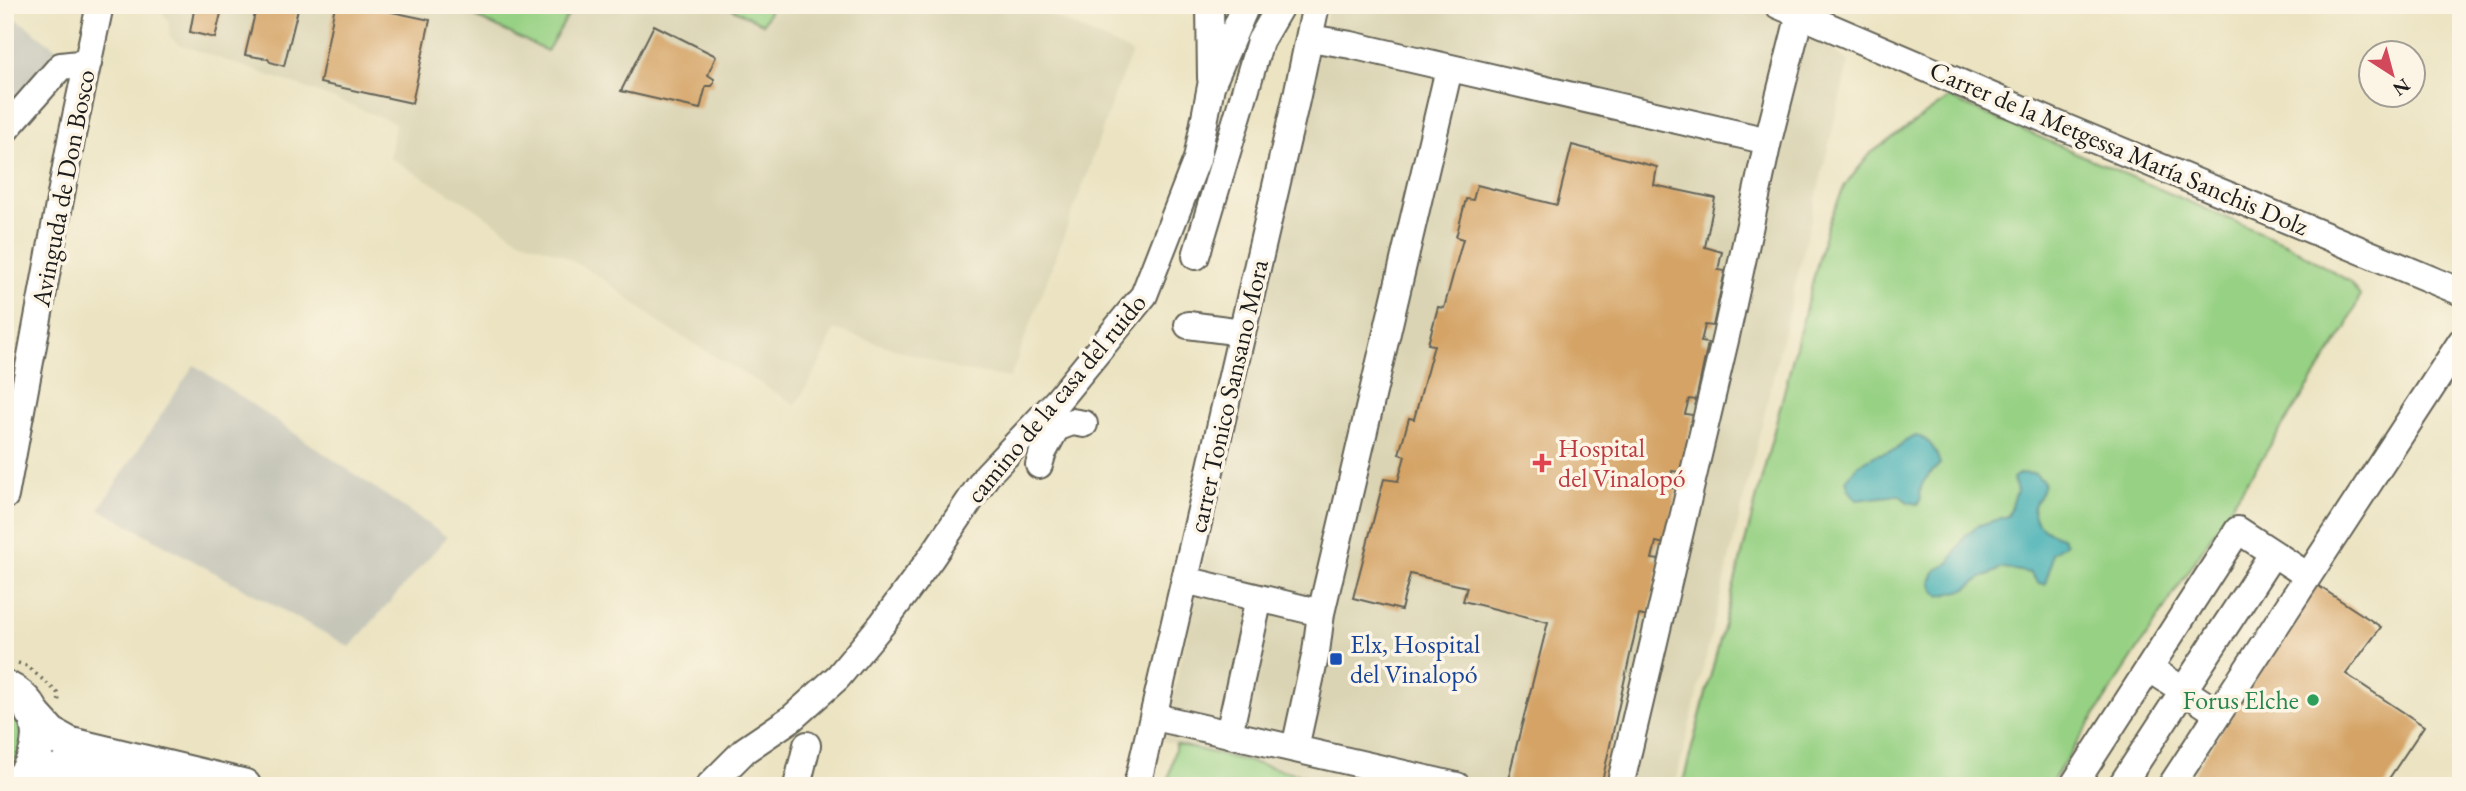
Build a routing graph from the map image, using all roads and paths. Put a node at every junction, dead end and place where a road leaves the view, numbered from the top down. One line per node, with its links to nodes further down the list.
1 (100, 5): 8 (street, Avinguda de Don Bosco)
2 (1210, 5): 10 (street)
3 (1246, 5): 10 (street)
4 (1281, 5): 13 (street)
5 (1316, 5): 7 (street, carrer Tonico Sansano Mora)
6 (1789, 10): 12 (street); 14 (street, Carrer de la Metgessa María Sanchis Dolz)
7 (1310, 38): 9 (street); 16 (street, carrer Tonico Sansano Mora)
8 (88, 63): 11 (street); 20 (street, Avinguda de Don Bosco)
9 (1449, 69): 12 (street); 25 (street)
10 (1212, 86): 40 (street, camino de la casa del ruido)
11 (5, 130)
12 (1768, 141): 44 (street)
13 (1196, 256)
14 (2461, 292)
15 (1188, 325): 16 (street)
16 (1242, 332): 23 (street, carrer Tonico Sansano Mora)
17 (2461, 342): 22 (street)
18 (1084, 424): 19 (street)
19 (1039, 465)
20 (5, 496)
21 (2273, 553): 22 (street); 26 (street); 28 (street)
22 (2308, 576): 30 (street)
23 (1185, 580): 24 (street); 31 (street, carrer Tonico Sansano Mora)
24 (1259, 598): 25 (street); 33 (street)
25 (1321, 613): 36 (street)
26 (2149, 667): 28 (street); 45 (street)
27 (5, 687): 29 (main road)
28 (2183, 690): 30 (street); 46 (street)
29 (32, 713): 37 (main road); 39 (main road)
30 (2218, 713): 47 (street)
31 (1155, 717): 32 (street); 35 (street, carrer Tonico Sansano Mora)
32 (1183, 724): 33 (street); 35 (street)
33 (1229, 734): 36 (street)
34 (807, 745): 41 (street)
35 (1147, 748): 42 (street, carrer Tonico Sansano Mora)
36 (1295, 748): 43 (street)
37 (22, 779): 38 (main road)
38 (127, 786)
39 (244, 786)
40 (709, 786)
41 (797, 786)
42 (1137, 786)
43 (1457, 786)
44 (1620, 786)
45 (2073, 786)
46 (2121, 786)
47 (2171, 786)

